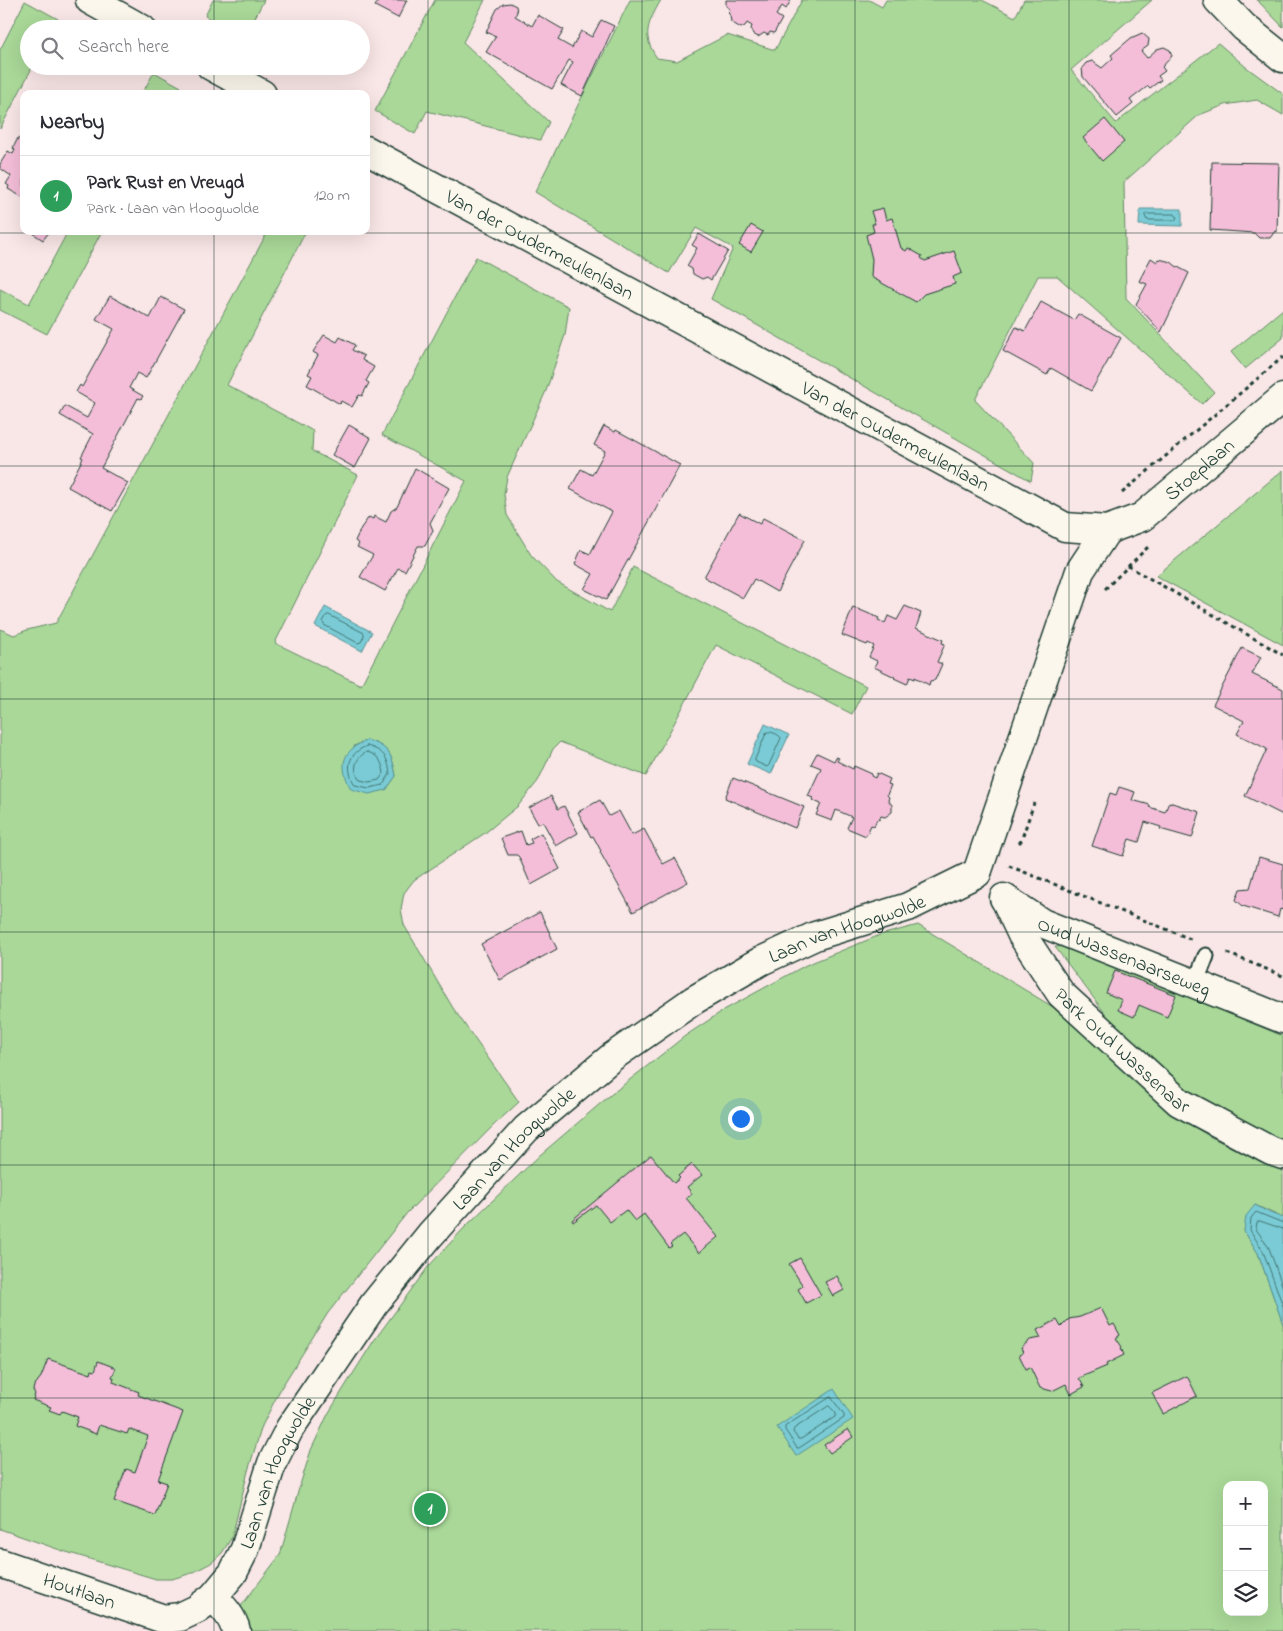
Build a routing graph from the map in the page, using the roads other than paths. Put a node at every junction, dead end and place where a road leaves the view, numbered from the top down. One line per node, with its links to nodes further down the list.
1 (90, 0): 3 (street)
2 (1218, 0): 4 (street)
3 (126, 20)
4 (1283, 58)
5 (227, 75): 6 (street)
6 (255, 90)
7 (370, 152): 9 (street, Van der Oudermeulenlaan)
8 (1283, 398): 9 (street, Stoeplaan)
9 (1107, 530): 10 (street)
10 (986, 867): 11 (street, Oud Wassenaarseweg); 17 (street, Laan van Hoogwolde)
11 (1005, 899): 13 (street, Oud Wassenaarseweg); 15 (street, Park Oud Wassenaar)
12 (1209, 950): 13 (lane)
13 (1195, 984): 14 (street, Oud Wassenaarseweg)
14 (1281, 1014)
15 (1283, 1155)
16 (0, 1563): 17 (street, Houtlaan)
17 (213, 1597): 18 (street)
18 (236, 1631)

